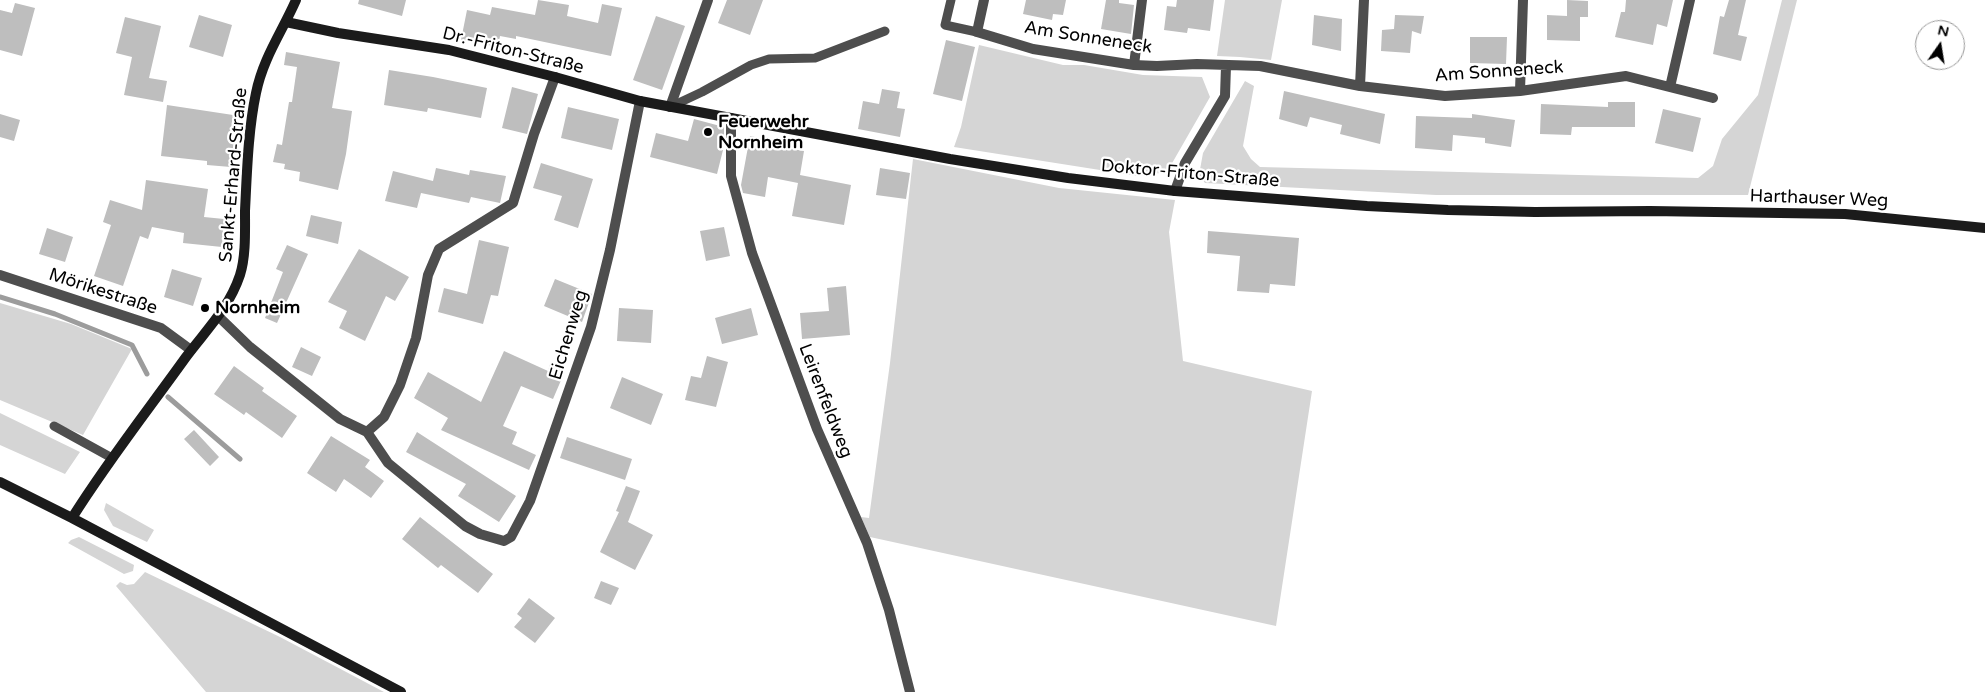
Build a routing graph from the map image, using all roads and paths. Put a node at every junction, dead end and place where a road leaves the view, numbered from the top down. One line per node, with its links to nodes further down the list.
1 (296, 0): 9 (street, Sankt-Erhard-Straße)
2 (708, 0): 20 (street)
3 (951, 0): 11 (lane)
4 (984, 0): 11 (street)
5 (1142, 0): 12 (street)
6 (1364, 0): 15 (street)
7 (1522, 0): 17 (street)
8 (1690, 0): 16 (street)
9 (286, 22): 14 (street, Dr.-Friton-Straße); 26 (street, Sankt-Erhard-Straße)
10 (885, 30): 20 (lane)
11 (977, 32): 12 (street, Am Sonneneck)
12 (1134, 64): 13 (street, Am Sonneneck)
13 (1226, 66): 15 (street, Am Sonneneck); 22 (street)
14 (555, 77): 19 (street, Dr.-Friton-Straße); 29 (street)
15 (1360, 86): 17 (street, Am Sonneneck)
16 (1670, 87): 17 (street, Am Sonneneck); 18 (street, Am Sonneneck)
17 (1520, 90)
18 (1713, 98)
19 (640, 101): 20 (street, Dr.-Friton-Straße); 29 (street, Eichenweg)
20 (670, 107): 21 (street, Dr.-Friton-Straße)
21 (731, 118): 22 (street, Doktor-Friton-Straße); 34 (street, Leirenfeldweg)
22 (1175, 191): 23 (street, Doktor-Friton-Straße)
23 (1650, 211): 24 (street, Harthauser Weg)
24 (1985, 228)
25 (0, 275): 27 (street, Mörikestraße)
26 (219, 317): 27 (street, Sankt-Erhard-Straße); 29 (street)
27 (192, 350): 30 (street, Sankt-Erhard-Straße)
28 (54, 426): 30 (lane)
29 (367, 432)
30 (112, 458): 32 (street, Sankt-Erhard-Straße)
31 (0, 482): 32 (street)
32 (72, 518): 33 (street)
33 (401, 692)
34 (910, 692)

